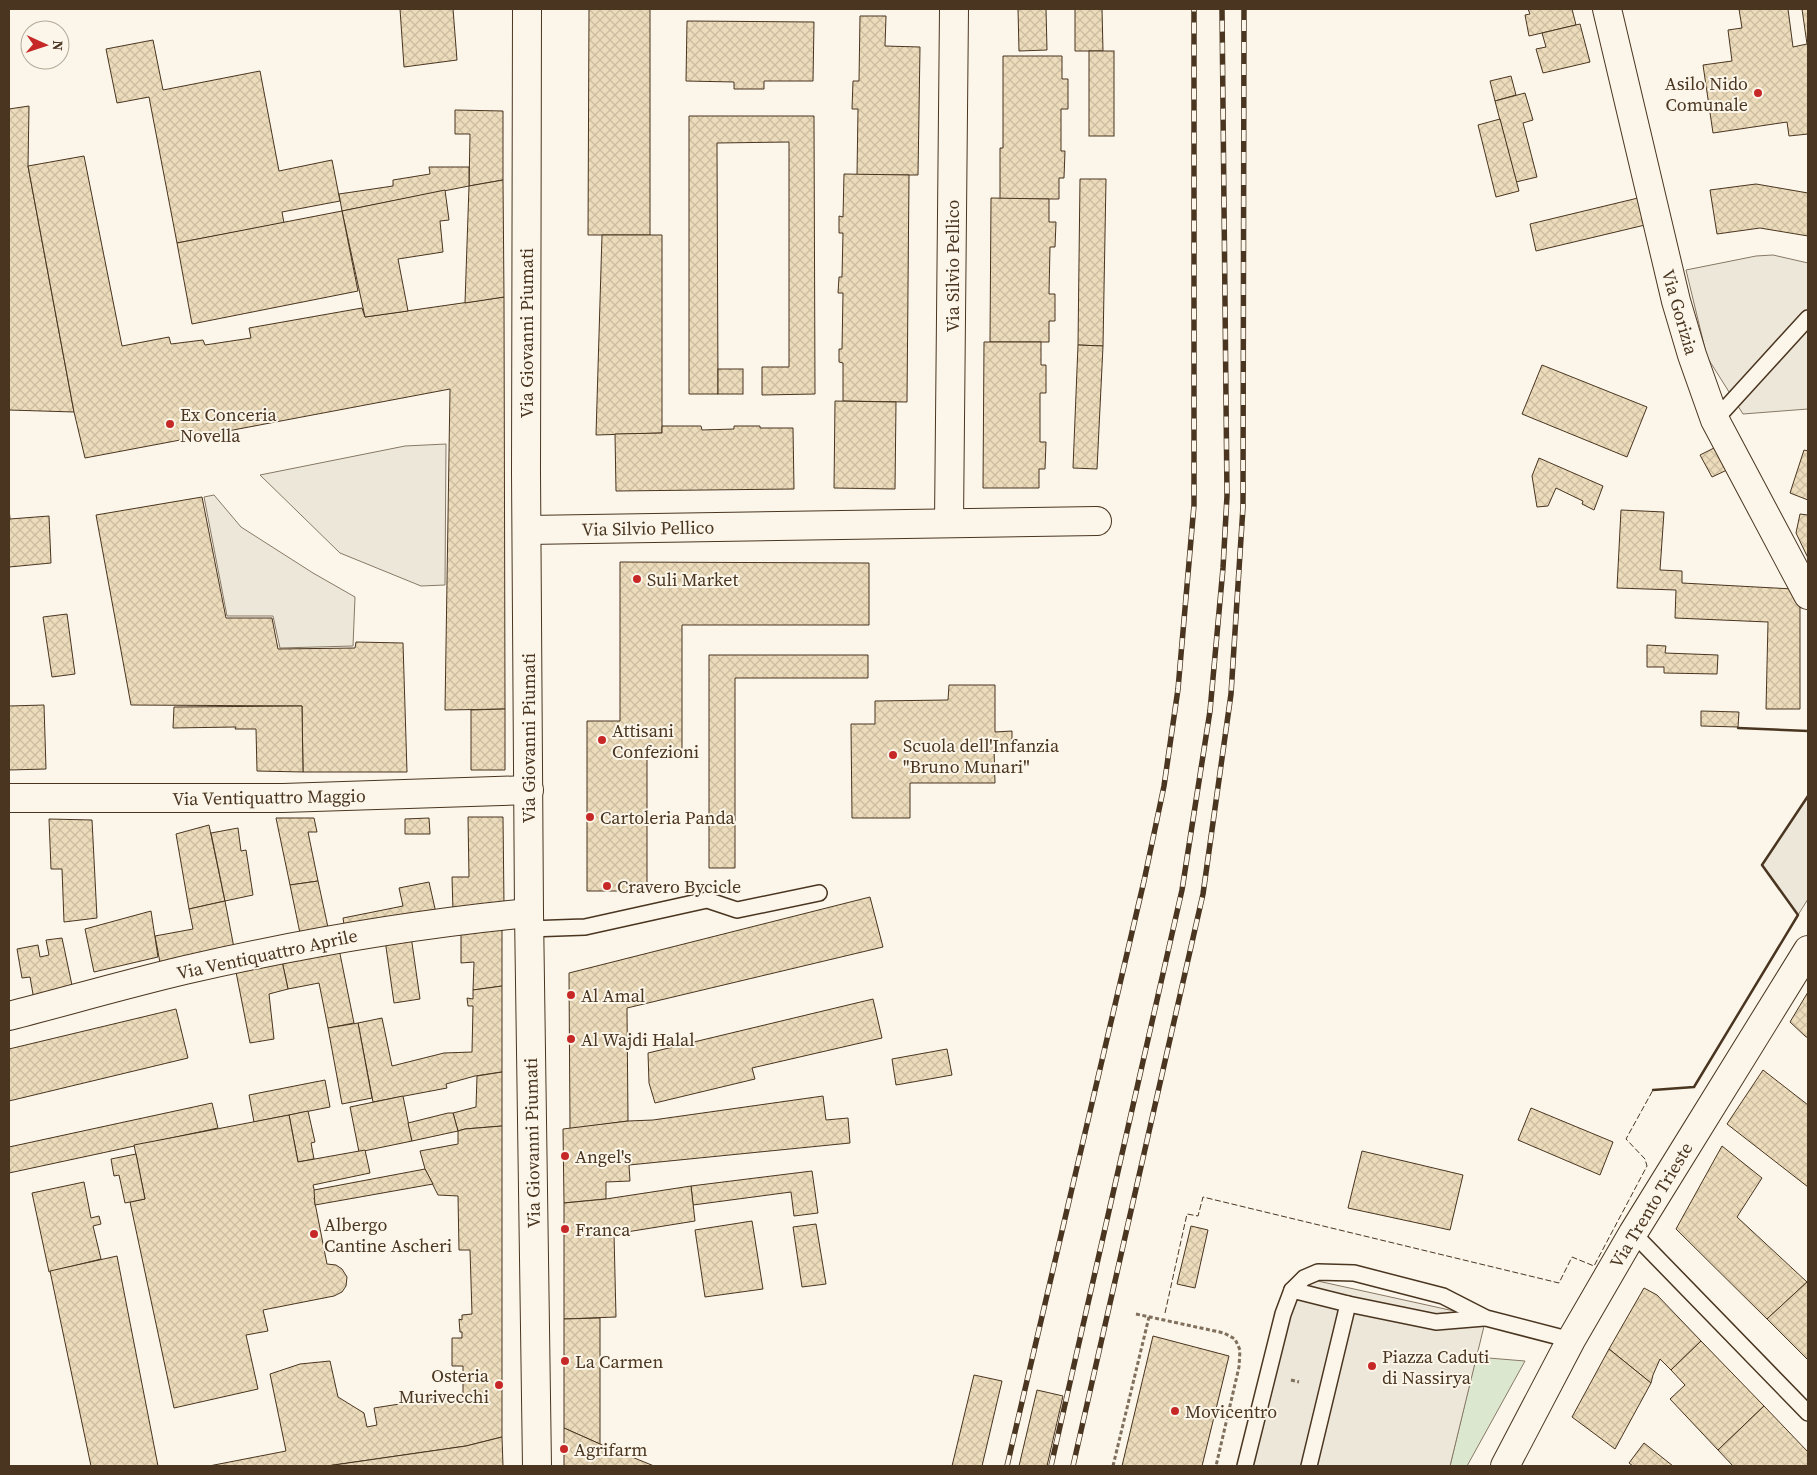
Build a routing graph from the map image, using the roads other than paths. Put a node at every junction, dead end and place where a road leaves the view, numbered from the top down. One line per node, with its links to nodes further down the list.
1 (527, 9): 8 (street, Via Giovanni Piumati)
2 (954, 9): 7 (street, Via Silvio Pellico)
3 (1607, 9): 5 (street, Via Gorizia)
4 (1808, 318): 5 (lane)
5 (1716, 420): 9 (street, Via Gorizia)
6 (1097, 521): 7 (street, Via Silvio Pellico)
7 (950, 524): 8 (street, Via Silvio Pellico)
8 (527, 530): 10 (street, Via Giovanni Piumati)
9 (1808, 595)
10 (529, 790): 11 (street, Via Ventiquattro Maggio); 13 (street, Via Giovanni Piumati)
11 (9, 798)
12 (819, 893): 13 (lane)
13 (529, 921): 15 (street, Via Ventiquattro Aprile); 22 (street, Via Giovanni Piumati)
14 (1808, 950): 16 (street, Via Trento Trieste)
15 (9, 1016)
16 (1633, 1233): 20 (street, Via Trento Trieste); 21 (lane)
17 (1292, 1290): 18 (lane); 19 (lane); 23 (lane)
18 (1348, 1304): 19 (lane); 24 (lane)
19 (1486, 1318): 20 (lane)
20 (1571, 1340): 25 (street, Via Trento Trieste)
21 (1808, 1413)
22 (536, 1466)
23 (1246, 1466)
24 (1309, 1466)
25 (1505, 1466)

